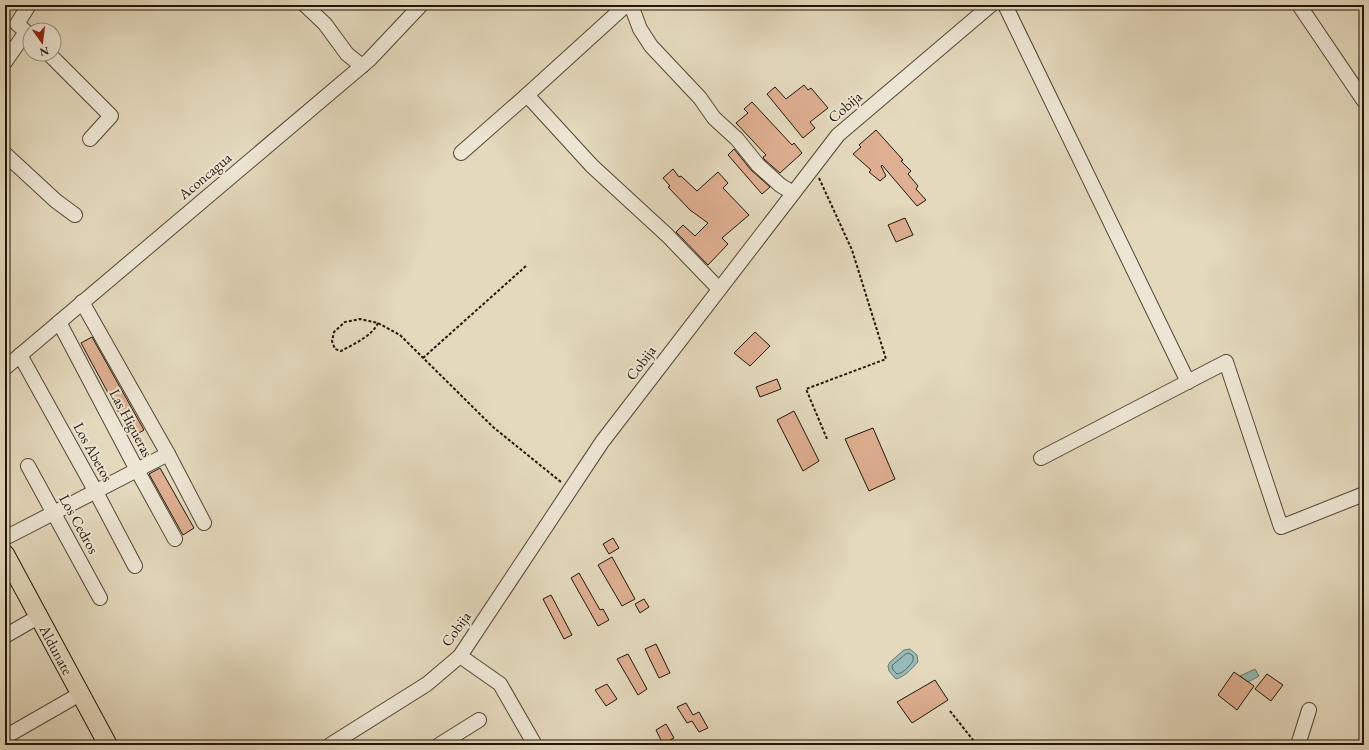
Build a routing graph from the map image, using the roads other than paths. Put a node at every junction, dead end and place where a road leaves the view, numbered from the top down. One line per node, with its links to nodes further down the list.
1 (29, 5): 9 (street)
2 (305, 5): 13 (street)
3 (421, 5): 13 (street, Aconcagua)
4 (626, 5): 14 (street)
5 (631, 5): 19 (street)
6 (991, 5): 19 (street, Cobija)
7 (1005, 5): 26 (street)
8 (1300, 5): 15 (street)
9 (22, 29)
10 (22, 41): 11 (street)
11 (5, 62)
12 (58, 62): 16 (street)
13 (362, 66): 22 (street, Aconcagua)
14 (527, 95): 17 (street); 21 (street)
15 (1364, 100)
16 (90, 139)
17 (461, 153)
18 (5, 154): 20 (street)
19 (793, 193): 21 (street, Cobija)
20 (76, 216)
21 (719, 289): 42 (street, Cobija)
22 (82, 302): 23 (street, Aconcagua); 27 (street)
23 (59, 322): 24 (street, Aconcagua); 30 (street, Las Higueras)
24 (20, 355): 25 (street, Aconcagua); 31 (street, Los Abetos)
25 (5, 368)
26 (1188, 382): 28 (street); 32 (street)
27 (168, 454): 30 (street); 34 (street)
28 (1041, 458)
29 (28, 466): 33 (street, Los Cedros)
30 (137, 470): 31 (street); 36 (street, Las Higueras)
31 (96, 492): 33 (street); 38 (street, Los Abetos)
32 (1364, 494)
33 (54, 514): 35 (street); 39 (street, Los Cedros)
34 (204, 523)
35 (5, 538)
36 (175, 539)
37 (5, 554): 40 (main road, Aldunate)
38 (135, 566)
39 (100, 598)
40 (38, 617): 41 (street); 43 (main road, Aldunate)
41 (5, 636)
42 (460, 656): 48 (street, Cobija); 50 (street)
43 (80, 694): 46 (street); 47 (main road, Aldunate)
44 (1309, 710): 51 (street)
45 (478, 720): 49 (street)
46 (5, 737)
47 (108, 745)
48 (330, 745)
49 (439, 745)
50 (535, 745)
51 (1298, 745)

